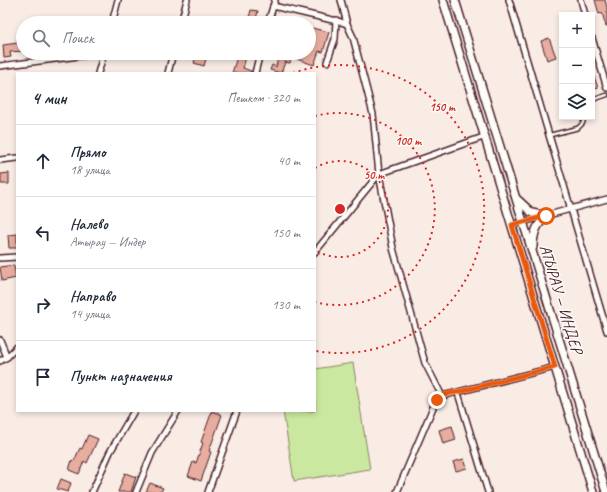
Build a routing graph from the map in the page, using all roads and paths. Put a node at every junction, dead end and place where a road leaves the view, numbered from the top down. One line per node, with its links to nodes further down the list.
1 (118, 0): 11 (street)
2 (187, 0): 12 (street)
3 (275, 0): 9 (street)
4 (341, 0): 15 (street)
5 (443, 0): 32 (main road, АТЫРАУ — ИНДЕР)
6 (455, 0): 36 (main road, АТЫРАУ — ИНДЕР)
7 (509, 0): 31 (street)
8 (581, 0): 10 (street)
9 (273, 6): 13 (street); 14 (street)
10 (584, 12)
11 (114, 16)
12 (183, 16)
13 (270, 16)
14 (336, 20): 15 (street); 21 (street)
15 (347, 24): 35 (street)
16 (595, 47): 26 (street)
17 (48, 60): 22 (street)
18 (101, 60): 23 (street)
19 (171, 60): 24 (street)
20 (258, 60): 25 (street)
21 (327, 62)
22 (0, 66)
23 (98, 72)
24 (168, 72)
25 (255, 72)
26 (605, 77): 27 (street)
27 (607, 88)
28 (607, 95): 29 (lane)
29 (595, 99)
30 (584, 120): 31 (lane)
31 (550, 135): 38 (street)
32 (486, 136): 35 (street); 41 (main road, АТЫРАУ — ИНДЕР)
33 (16, 158): 34 (street)
34 (0, 160)
35 (379, 174): 42 (street); 53 (street)
36 (516, 199): 39 (main road); 40 (main road, АТЫРАУ — ИНДЕР)
37 (607, 199): 38 (street)
38 (572, 209): 39 (street); 46 (street)
39 (546, 216): 40 (street); 43 (main road)
40 (523, 222): 41 (street); 43 (main road, АТЫРАУ — ИНДЕР)
41 (512, 225): 51 (main road, АТЫРАУ — ИНДЕР)
42 (316, 251)
43 (533, 253): 63 (main road, АТЫРАУ — ИНДЕР)
44 (16, 257): 45 (street)
45 (0, 258)
46 (607, 331)
47 (0, 340): 49 (street)
48 (16, 348): 49 (street)
49 (7, 357): 50 (street)
50 (0, 361)
51 (555, 367): 52 (street); 62 (main road, АТЫРАУ — ИНДЕР)
52 (458, 392): 53 (street); 61 (street)
53 (442, 396): 60 (street)
54 (133, 412): 57 (street)
55 (177, 412): 58 (street)
56 (236, 412): 59 (street)
57 (92, 492)
58 (136, 492)
59 (208, 492)
60 (397, 492)
61 (488, 492)
62 (594, 492)
63 (606, 492)

